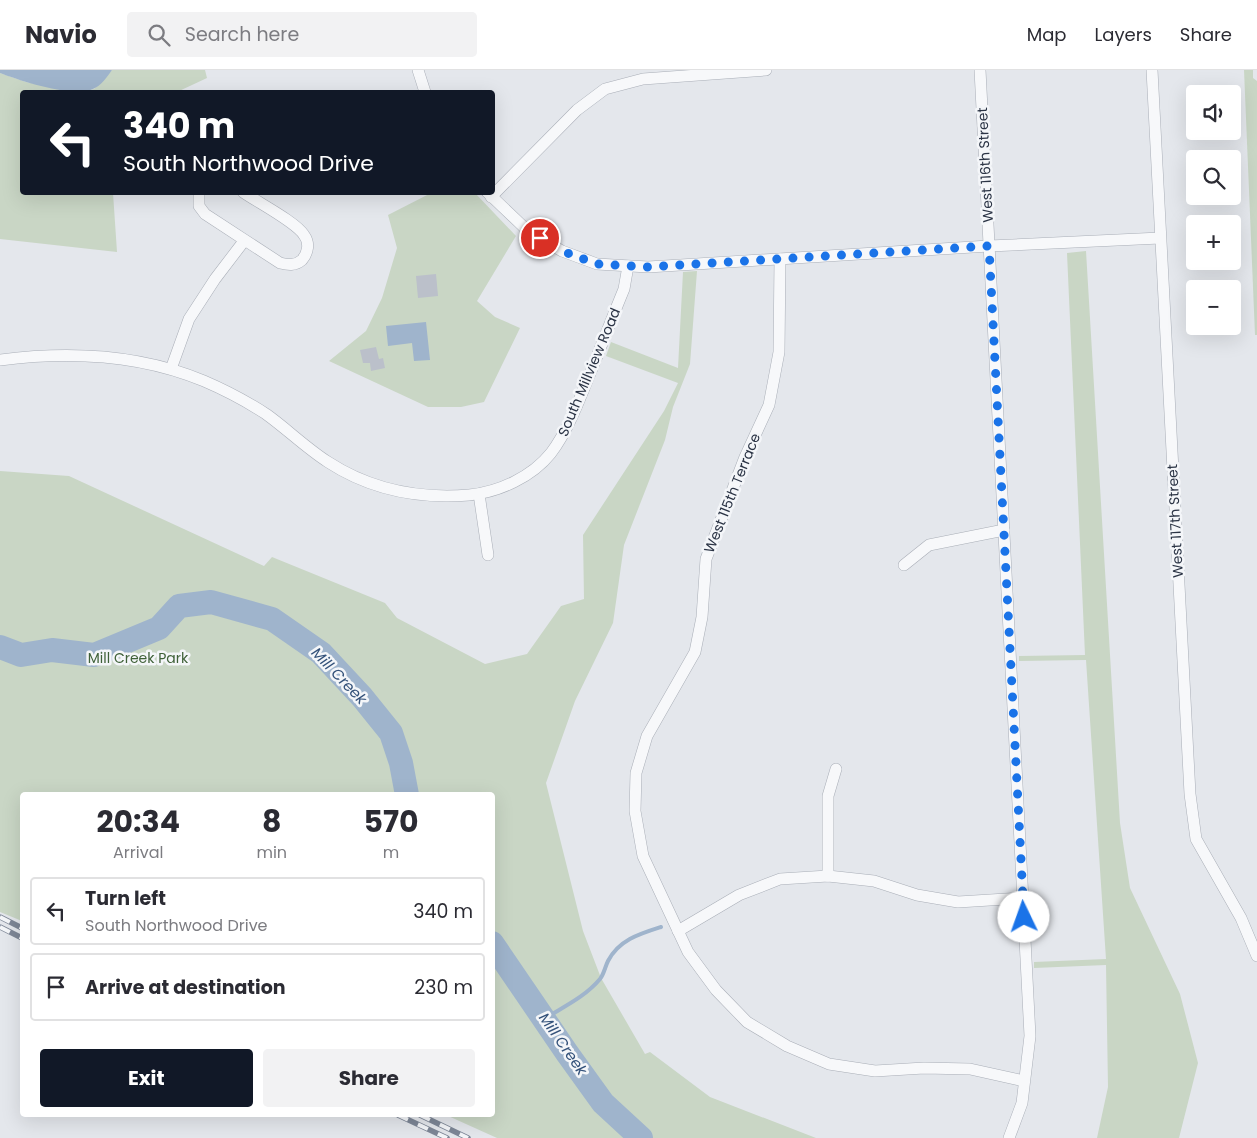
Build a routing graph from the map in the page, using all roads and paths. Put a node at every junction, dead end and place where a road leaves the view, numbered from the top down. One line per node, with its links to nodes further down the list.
1 (418, 70): 5 (street)
2 (766, 70): 6 (street)
3 (980, 70): 12 (street, West 116th Street)
4 (1152, 70): 10 (street, West 117th Street)
5 (424, 90)
6 (495, 189)
7 (199, 195): 11 (street)
8 (248, 195): 11 (street)
9 (489, 195): 14 (street)
10 (1160, 238): 12 (street); 25 (street, West 117th Street)
11 (244, 241): 16 (street)
12 (989, 246): 13 (street); 18 (street, West 116th Street)
13 (780, 260): 14 (street); 24 (street, West 115th Terrace)
14 (628, 266): 17 (street, South Millview Road)
15 (0, 360): 16 (street, South Millview Road)
16 (171, 370): 17 (street, South Millview Road)
17 (479, 494): 19 (street)
18 (1004, 530): 20 (street); 23 (street, West 116th Street)
19 (488, 555)
20 (904, 565)
21 (836, 769): 22 (street)
22 (828, 876): 23 (street); 24 (street)
23 (1023, 898): 26 (street, West 116th Street)
24 (678, 931): 26 (street, West 115th Terrace)
25 (1257, 956)
26 (1024, 1081): 27 (street, West 116th Street)
27 (1009, 1138)

